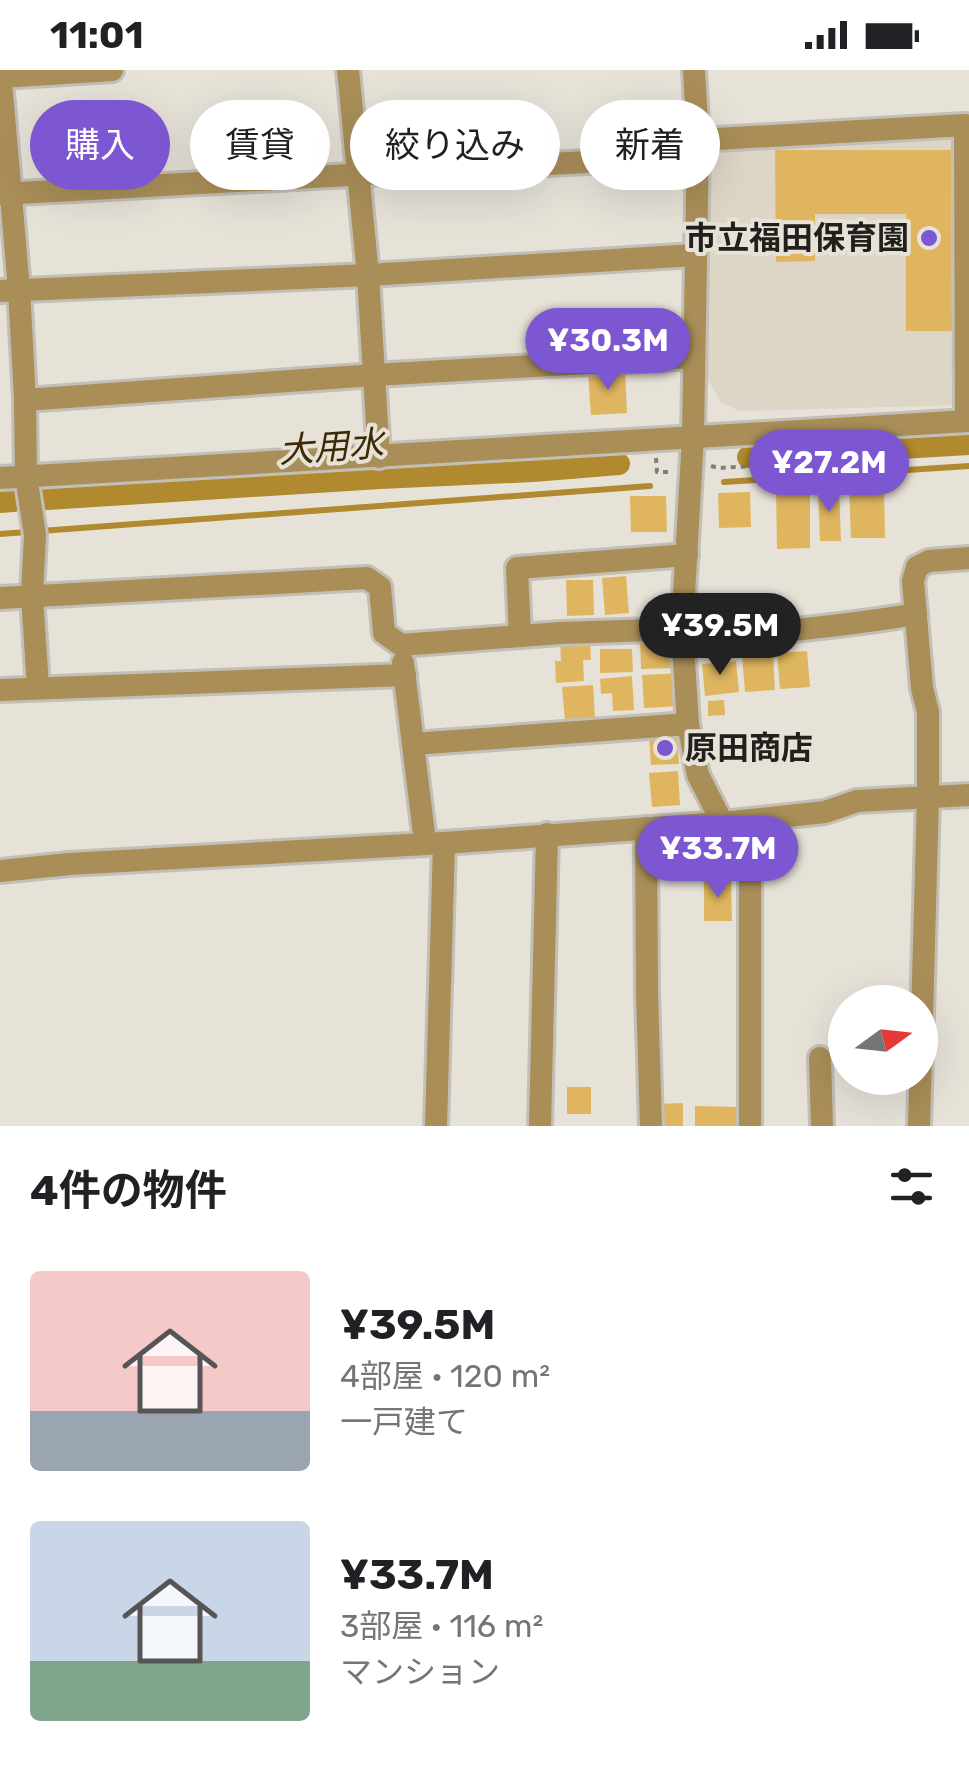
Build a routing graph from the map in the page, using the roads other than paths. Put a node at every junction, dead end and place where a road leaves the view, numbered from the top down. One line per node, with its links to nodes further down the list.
1 (112, 70): 4 (street)
2 (348, 70): 5 (street)
3 (694, 70): 6 (street)
4 (0, 75): 11 (street)
5 (351, 100)
6 (696, 100)
7 (720, 146): 18 (street)
8 (350, 174): 11 (street)
9 (360, 190): 13 (street)
10 (697, 190): 12 (street)
11 (5, 193): 14 (street)
12 (695, 254): 13 (street); 15 (street)
13 (368, 276): 14 (street); 16 (street)
14 (9, 290): 17 (street)
15 (694, 357): 16 (street); 19 (street)
16 (374, 375): 17 (street); 20 (street)
17 (25, 400): 21 (street)
18 (967, 421): 19 (street)
19 (693, 437): 20 (street); 23 (street)
20 (379, 457): 21 (street)
21 (26, 476): 22 (street); 25 (street)
22 (0, 478)
23 (686, 555): 28 (street); 29 (street)
24 (969, 558): 27 (street)
25 (32, 595): 26 (street); 30 (street); 32 (street)
26 (0, 598)
27 (916, 614): 28 (street); 37 (street)
28 (682, 634): 29 (street); 34 (street)
29 (520, 636): 30 (street)
30 (401, 645): 31 (street)
31 (404, 674): 32 (street); 35 (street)
32 (38, 688): 33 (street)
33 (0, 690)
34 (688, 724): 35 (street); 38 (street)
35 (413, 744): 41 (street)
36 (969, 795): 37 (street)
37 (928, 798): 38 (street); 49 (street)
38 (722, 823): 39 (street); 47 (street)
39 (646, 828): 40 (street); 46 (street)
40 (547, 834): 41 (street); 45 (street)
41 (435, 842): 42 (street); 44 (street)
42 (0, 871)
43 (820, 1058): 48 (street)
44 (436, 1126)
45 (540, 1126)
46 (651, 1126)
47 (750, 1126)
48 (822, 1126)
49 (919, 1126)

